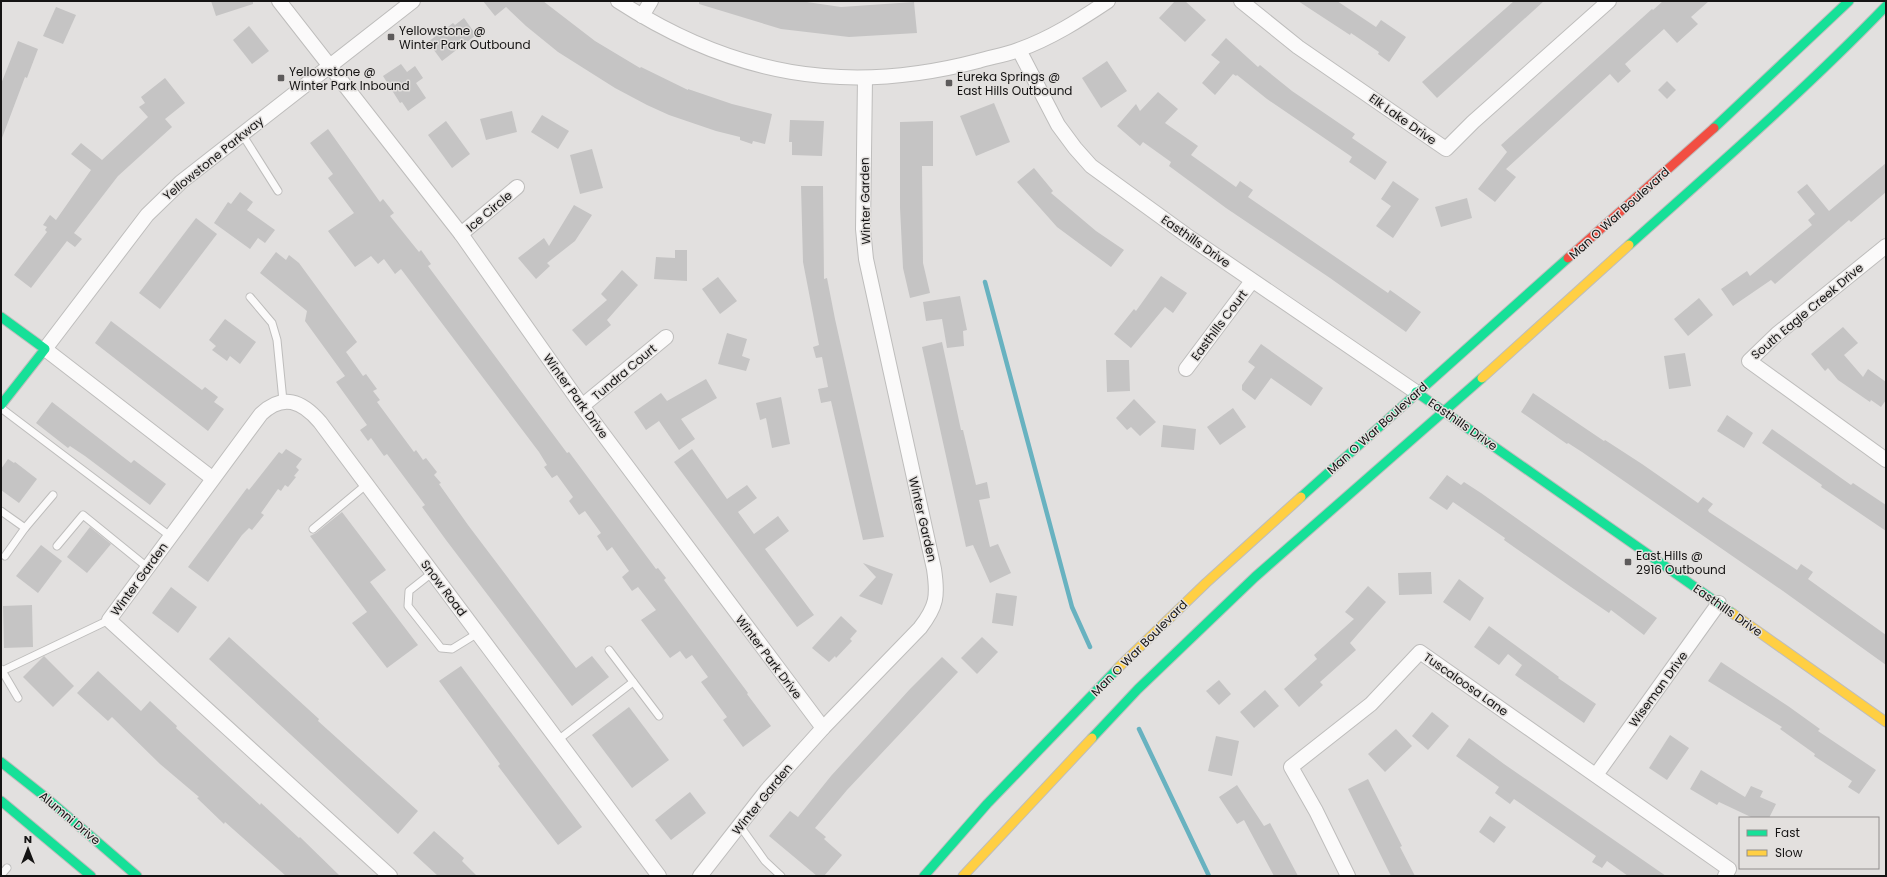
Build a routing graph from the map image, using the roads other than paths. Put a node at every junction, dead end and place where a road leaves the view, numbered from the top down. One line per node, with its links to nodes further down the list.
1 (279, 1): 12 (street, Winter Park Drive)
2 (413, 1): 12 (street, Yellowstone Parkway)
3 (618, 1): 10 (street)
4 (651, 1): 10 (street)
5 (1108, 1): 11 (street)
6 (1241, 1): 7 (street, Elk Lake Drive)
7 (1609, 1)
8 (1850, 1): 25 (main road, Man O War Boulevard)
9 (1886, 6): 29 (main road)
10 (642, 16): 13 (street)
11 (1019, 50): 13 (street); 19 (street, Easthills Drive)
12 (329, 66): 14 (street, Yellowstone Parkway); 17 (street, Winter Park Drive)
13 (865, 78): 51 (street, Winter Garden)
14 (242, 134): 16 (lane); 23 (street, Yellowstone Parkway)
15 (517, 187): 17 (street, Ice Circle)
16 (278, 191)
17 (461, 234): 28 (street, Winter Park Drive)
18 (1886, 246): 30 (street, South Eagle Creek Drive)
19 (1252, 281): 24 (street, Easthills Court); 25 (street, Easthills Drive)
20 (250, 297): 26 (lane)
21 (1, 317): 23 (main road)
22 (666, 337): 28 (street, Tundra Court)
23 (45, 349): 27 (main road, Yellowstone Parkway); 31 (street)
24 (1186, 369)
25 (1416, 392): 29 (main road, Easthills Drive); 65 (main road, Man O War Boulevard)
26 (283, 401): 31 (street); 32 (street, Snow Road)
27 (1, 406): 37 (lane)
28 (582, 406): 51 (street, Winter Park Drive)
29 (1444, 412): 42 (main road, Easthills Drive); 66 (main road)
30 (1886, 460)
31 (212, 478): 37 (street, Winter Garden)
32 (367, 484): 36 (lane); 41 (street, Snow Road)
33 (53, 495): 35 (lane)
34 (1, 511): 35 (lane)
35 (25, 528): 39 (lane)
36 (313, 529)
37 (170, 536): 40 (street, Winter Garden)
38 (57, 546): 40 (lane)
39 (5, 556)
40 (148, 567): 43 (street, Winter Garden)
41 (433, 572): 44 (street, Snow Road); 44 (lane)
42 (1719, 603): 50 (main road, Easthills Drive); 54 (street, Wiseman Drive)
43 (109, 620): 46 (lane); 61 (street, Winter Garden)
44 (478, 633): 52 (street, Snow Road)
45 (609, 650): 47 (lane)
46 (2, 670): 48 (lane)
47 (633, 682): 49 (lane); 52 (lane)
48 (18, 698)
49 (659, 716)
50 (1886, 722)
51 (823, 728): 56 (street, Winter Garden)
52 (558, 740): 62 (street, Snow Road)
53 (1, 762): 60 (main road, Alumni Drive)
54 (1596, 775): 67 (street, Tuscaloosa Lane); 68 (street, Tuscaloosa Lane)
55 (1, 801): 59 (main road)
56 (740, 826): 63 (street, Winter Garden); 64 (lane)
57 (7, 868): 58 (lane)
58 (1, 875)
59 (91, 876)
60 (137, 876)
61 (390, 876)
62 (659, 876)
63 (700, 876)
64 (781, 876)
65 (924, 876)
66 (963, 876)
67 (1348, 876)
68 (1725, 876)

